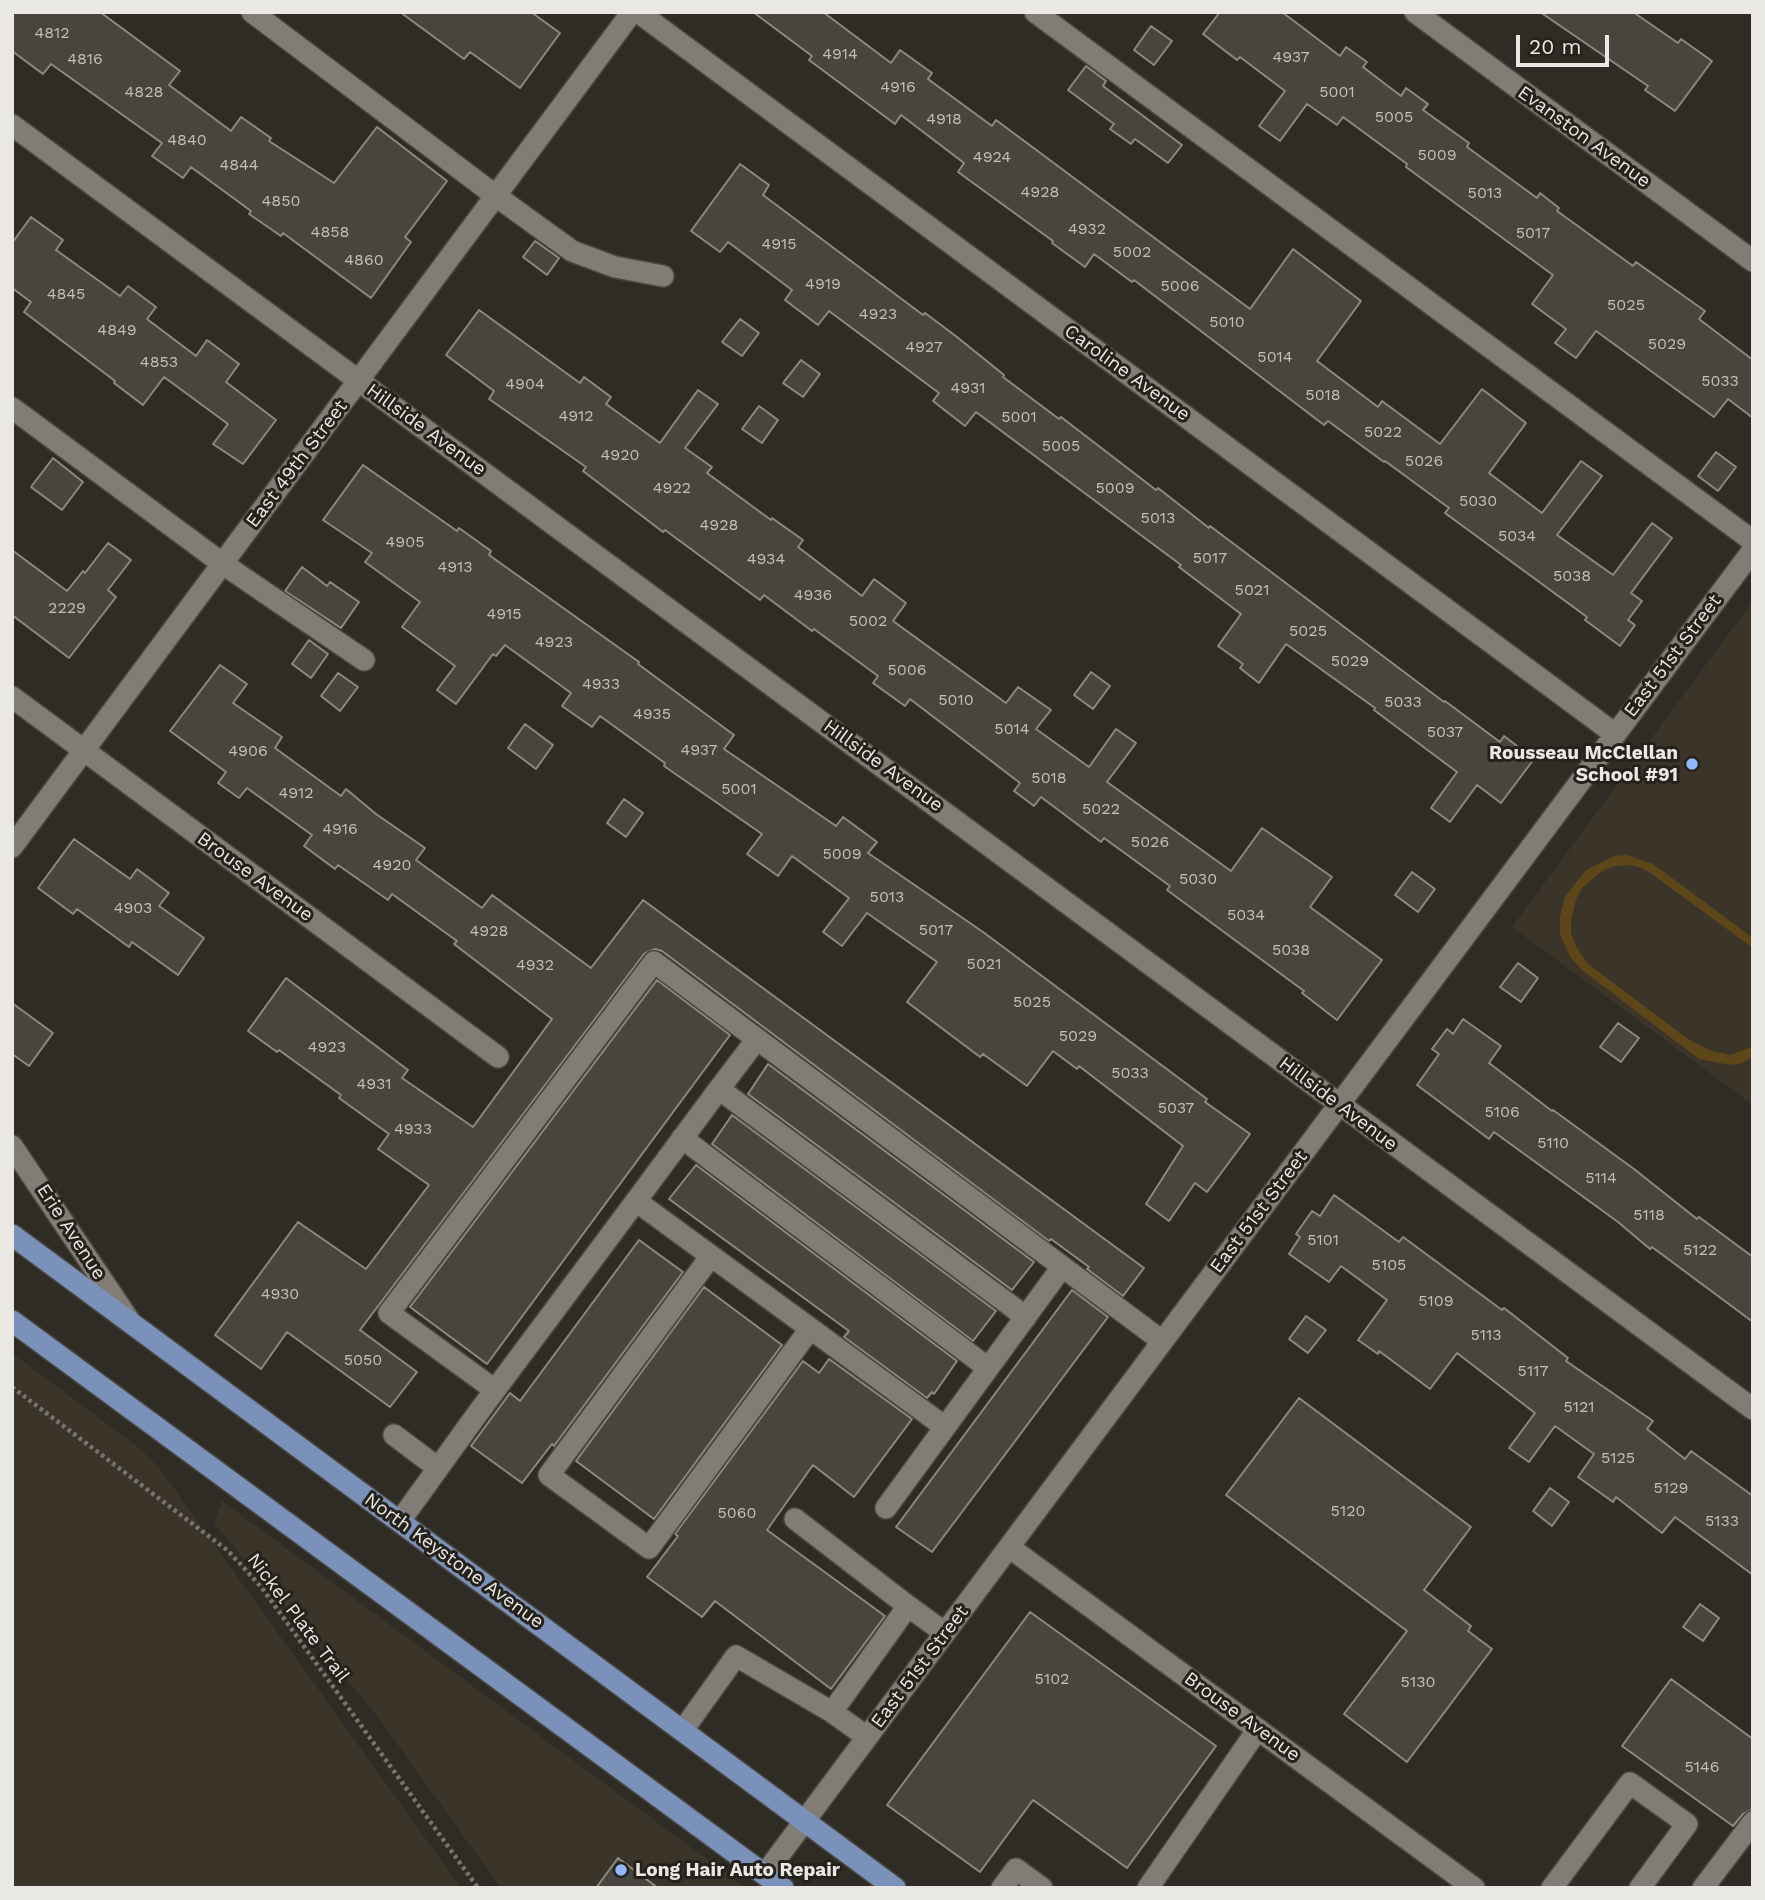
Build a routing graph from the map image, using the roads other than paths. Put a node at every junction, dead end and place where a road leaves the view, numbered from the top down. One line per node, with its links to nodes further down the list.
1 (252, 12): 7 (street)
2 (632, 12): 7 (street, East 49th Street)
3 (638, 12): 17 (street, Caroline Avenue)
4 (1035, 12): 12 (street)
5 (1416, 12): 8 (street, Evanston Avenue)
6 (12, 125): 10 (street, Hillside Avenue)
7 (496, 196): 9 (street); 10 (street, East 49th Street)
8 (1753, 261)
9 (663, 276)
10 (359, 380): 14 (street, East 49th Street); 23 (street, Hillside Avenue)
11 (12, 408): 14 (street)
12 (1753, 541)
13 (1753, 550): 17 (street, East 51st Street)
14 (223, 564): 15 (street); 18 (street, East 49th Street)
15 (364, 660)
16 (12, 696): 18 (street, Brouse Avenue)
17 (1615, 734): 23 (street, East 51st Street)
18 (84, 751): 19 (street, East 49th Street); 21 (street, Brouse Avenue)
19 (12, 847)
20 (757, 1039): 22 (street); 29 (street); 36 (street)
21 (498, 1057)
22 (719, 1089): 24 (street); 30 (street)
23 (1339, 1105): 34 (street, East 51st Street); 37 (street, Hillside Avenue)
24 (682, 1138): 26 (street); 35 (street)
25 (12, 1146): 31 (street, Erie Avenue)
26 (636, 1201): 28 (street); 36 (street)
27 (12, 1235): 31 (main road, North Keystone Avenue)
28 (711, 1256): 33 (street); 33 (street)
29 (1062, 1267): 30 (street); 34 (street)
30 (1026, 1317): 35 (street)
31 (129, 1320): 43 (main road, North Keystone Avenue)
32 (12, 1321): 53 (main road)
33 (810, 1329): 38 (street)
34 (1162, 1341): 44 (street, East 51st Street)
35 (988, 1368): 38 (street)
36 (495, 1390): 40 (street)
37 (1753, 1409)
38 (945, 1427): 41 (street)
39 (394, 1435): 40 (street)
40 (438, 1468): 43 (street)
41 (886, 1508)
42 (795, 1519): 45 (street)
43 (400, 1521): 49 (main road, North Keystone Avenue)
44 (1009, 1546): 46 (street, East 51st Street); 48 (street, Brouse Avenue)
45 (908, 1606): 46 (street); 47 (street)
46 (945, 1633): 50 (street, East 51st Street)
47 (832, 1712): 49 (street); 50 (street)
48 (1258, 1729): 58 (street); 59 (street, Brouse Avenue)
49 (683, 1730): 51 (main road, North Keystone Avenue)
50 (867, 1737): 51 (street, East 51st Street)
51 (805, 1820): 53 (street, East 51st Street); 55 (main road, North Keystone Avenue)
52 (1753, 1822): 62 (street)
53 (765, 1874): 54 (main road)
54 (783, 1888)
55 (895, 1888)
56 (1002, 1888): 57 (street)
57 (1042, 1888)
58 (1148, 1888)
59 (1474, 1888)
60 (1552, 1888): 61 (street)
61 (1640, 1888)
62 (1703, 1888)

